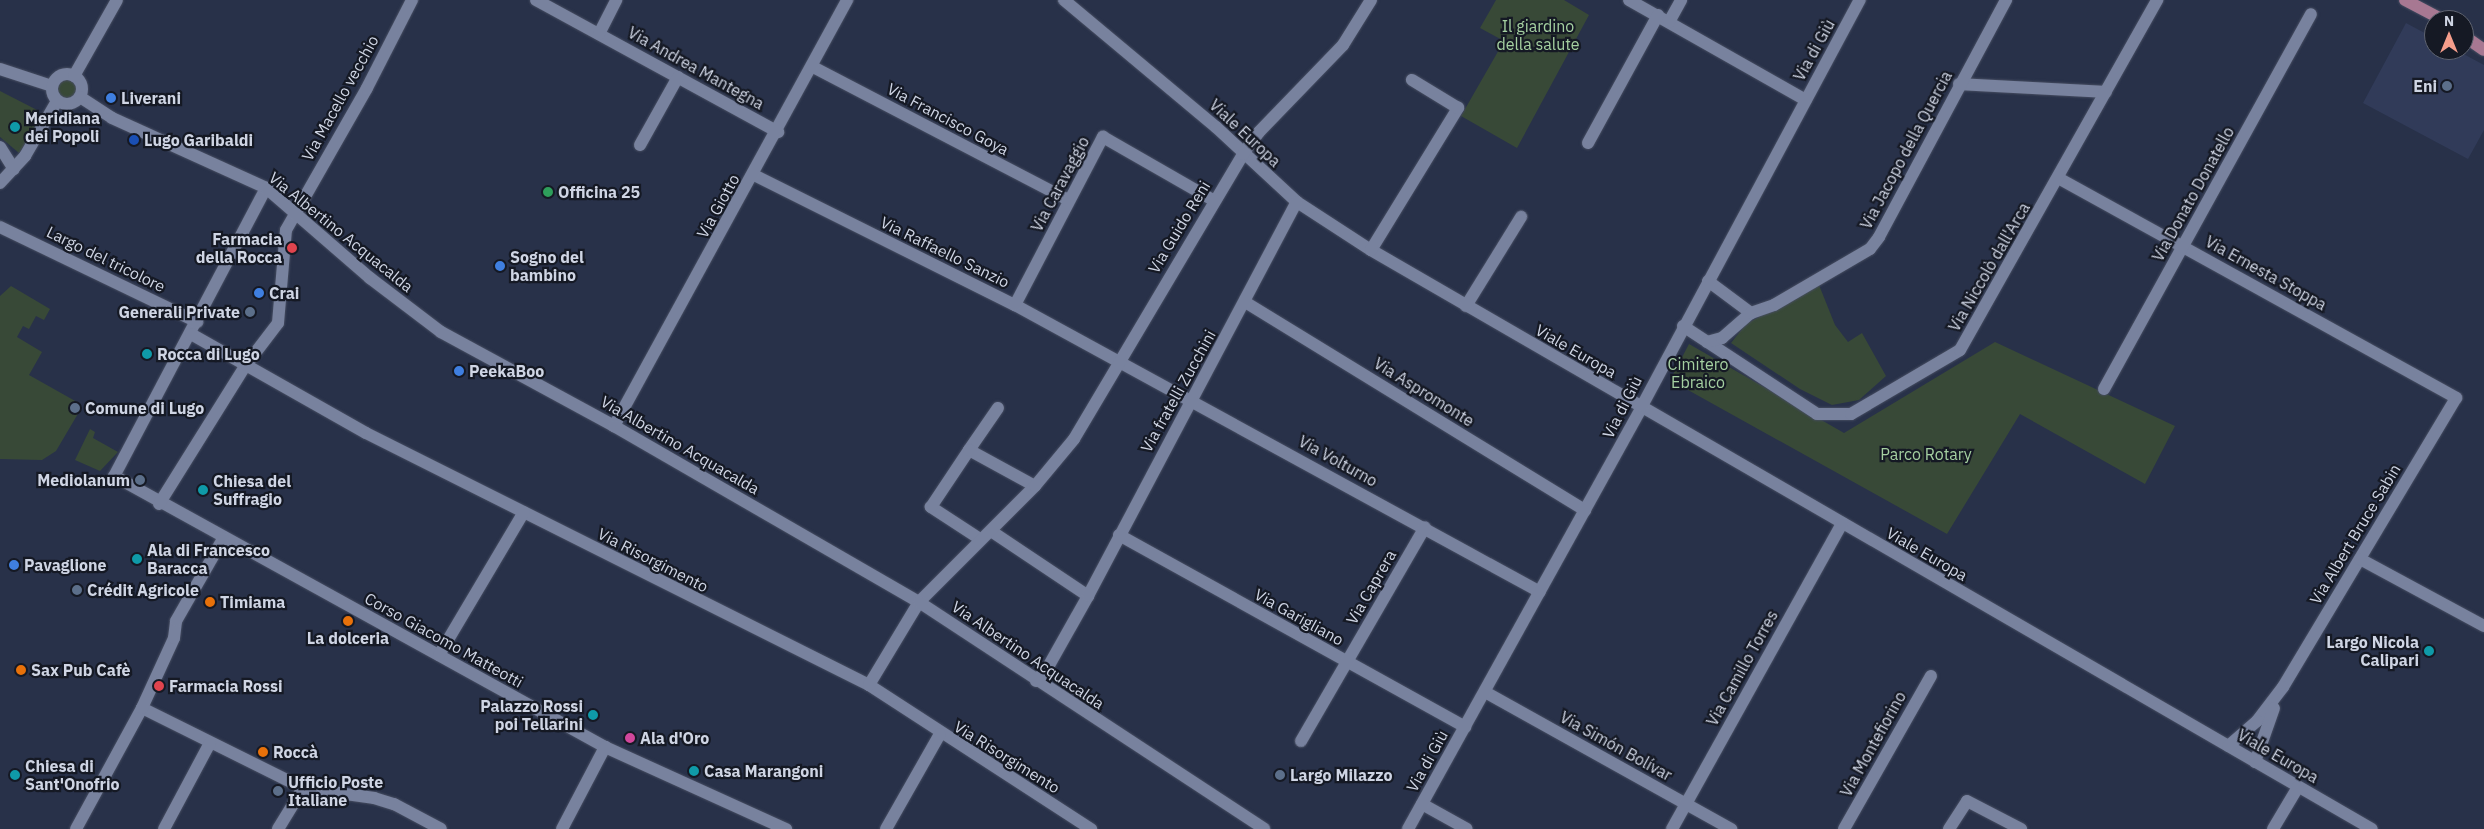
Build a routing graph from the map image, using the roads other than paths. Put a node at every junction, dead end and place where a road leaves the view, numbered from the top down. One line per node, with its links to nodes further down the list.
1 (117, 0): 20 (street)
2 (412, 0): 42 (street, Via Macello vecchio)
3 (536, 0): 17 (street, Via Andrea Mantegna)
4 (616, 0): 17 (street)
5 (847, 0): 18 (street, Via Giotto)
6 (1064, 0): 33 (street, Viale Europa)
7 (1371, 0): 33 (street, Via Guido Reni)
8 (1629, 0): 16 (street)
9 (1681, 0): 16 (street)
10 (1860, 0): 28 (street, Via di Giù)
11 (2157, 0): 25 (street, Via Niccolò dall'Arca)
12 (2405, 0): 14 (main road)
13 (2001, 2): 23 (street, Via Jacopo della Quercia)
14 (2424, 10)
15 (2311, 14): 45 (street, Via Donato Donatello)
16 (1663, 18): 28 (street); 30 (street)
17 (599, 34): 21 (street, Via Andrea Mantegna)
18 (812, 67): 29 (street, Via Giotto); 39 (street, Via Francisco Goya)
19 (0, 69): 24 (street)
20 (74, 76): 24 (street); 26 (street)
21 (678, 77): 29 (street, Via Andrea Mantegna); 31 (street)
22 (1412, 80): 46 (street)
23 (1959, 84): 25 (street); 51 (street, Via Jacopo della Quercia)
24 (52, 86): 27 (street)
25 (2106, 92): 36 (street, Via Niccolò dall'Arca)
26 (80, 97): 27 (street); 38 (street, Via Albertino Acquacalda)
27 (57, 100): 34 (street)
28 (1806, 100): 47 (street, Via di Giù)
29 (778, 132): 35 (street, Via Giotto)
30 (1588, 143)
31 (640, 146)
32 (0, 147): 34 (street)
33 (1243, 154): 40 (street, Via Guido Reni); 41 (street, Viale Europa)
34 (14, 170): 37 (street)
35 (754, 175): 49 (street, Via Raffaello Sanzio); 63 (street, Via Giotto)
36 (2058, 178): 45 (street, Via Ernesta Stoppa); 55 (street, Via Niccolò dall'Arca)
37 (0, 183)
38 (266, 188): 42 (street, Via Albertino Acquacalda); 52 (street)
39 (1069, 200): 40 (street, Via Caravaggio); 49 (street, Via Caravaggio)
40 (1213, 200): 56 (street, Via Guido Reni)
41 (1297, 202): 46 (street, Viale Europa); 48 (street, Via fratelli Zucchini)
42 (294, 210): 57 (street, Via Macello vecchio); 63 (street, Via Albertino Acquacalda)
43 (1521, 216): 50 (street)
44 (0, 227): 52 (street, Largo del tricolore)
45 (2183, 246): 58 (street, Via Donato Donatello); 59 (street, Via Ernesta Stoppa)
46 (1371, 250): 50 (street, Viale Europa)
47 (1708, 281): 51 (street); 53 (street, Via di Giù)
48 (1245, 302): 60 (street, Via fratelli Zucchini); 67 (street, Via Aspromonte)
49 (1016, 305): 56 (street, Via Raffaello Sanzio)
50 (1466, 306): 61 (street, Viale Europa)
51 (1751, 313): 55 (street, Via Jacopo della Quercia)
52 (198, 322): 54 (street)
53 (1684, 326): 55 (street, Via Niccolò dall'Arca); 61 (street, Via di Giù)
54 (191, 334): 57 (street, Via Risorgimento); 66 (street)
55 (1707, 342)
56 (1120, 361): 60 (street, Via Volturno); 65 (street, Via Guido Reni)
57 (246, 365): 66 (street, Via Macello vecchio); 68 (street, Via Risorgimento)
58 (2104, 389)
59 (2456, 398): 75 (street, Via Albert Bruce Sabin)
60 (1190, 399): 70 (street, Via Volturno); 72 (street, Via fratelli Zucchini)
61 (1642, 406): 67 (street, Via di Giù); 69 (street, Viale Europa)
62 (998, 408): 64 (street)
63 (614, 426): 78 (street, Via Albertino Acquacalda)
64 (969, 450): 65 (street); 74 (street)
65 (1034, 486): 71 (street, Via Guido Reni)
66 (160, 504): 73 (street, Corso Giacomo Matteotti)
67 (1585, 510): 76 (street, Via di Giù)
68 (524, 512): 80 (street); 84 (street, Via Risorgimento)
69 (1842, 523): 92 (street, Viale Europa); 97 (street, Via Camillo Torres)
70 (1425, 527): 76 (street, Via Volturno); 81 (street, Via Caprera)
71 (991, 531): 74 (street, Via Guido Reni); 77 (street)
72 (1119, 535): 77 (street, Via fratelli Zucchini); 81 (street, Via Garigliano)
73 (223, 539): 80 (street, Corso Giacomo Matteotti); 87 (street)
74 (980, 539): 78 (street, Via Guido Reni)
75 (2360, 559): 79 (street); 85 (street, Via Albert Bruce Sabin)
76 (1540, 592): 86 (street, Via di Giù)
77 (1088, 596): 83 (street, Via fratelli Zucchini)
78 (919, 602): 83 (street, Via Albertino Acquacalda); 84 (street, Via Guido Reni)
79 (2484, 626)
80 (439, 655): 93 (street, Corso Giacomo Matteotti)
81 (1346, 662): 88 (street, Via Garigliano); 90 (street, Via Caprera)
82 (1931, 676): 112 (street, Via Montefiorino)
83 (1036, 681): 108 (street, Via Albertino Acquacalda)
84 (869, 685): 89 (street, Via Risorgimento)
85 (2283, 687): 92 (street, Via Albert Bruce Sabin); 94 (street, Via Albert Bruce Sabin)
86 (1485, 692): 88 (street, Via di Giù); 97 (street, Via Simón Bolívar)
87 (142, 708): 91 (street); 100 (street)
88 (1465, 727): 98 (street, Via di Giù)
89 (940, 734): 106 (street); 107 (street, Via Risorgimento)
90 (1302, 741)
91 (210, 743): 96 (street); 101 (street)
92 (2228, 746): 94 (street, Viale Europa)
93 (605, 747): 104 (street); 105 (street, Corso Giacomo Matteotti)
94 (2255, 762): 95 (street, Viale Europa)
95 (2298, 787): 115 (street); 116 (street, Viale Europa)
96 (303, 788): 102 (street); 103 (street)
97 (1686, 803): 110 (street, Via Camillo Torres); 111 (street, Via Simón Bolívar)
98 (1422, 804): 99 (street, Via di Giù); 109 (street)
99 (1408, 828)
100 (76, 829)
101 (164, 829)
102 (278, 829)
103 (441, 829)
104 (562, 829)
105 (786, 829)
106 (886, 829)
107 (1091, 829)
108 (1264, 829)
109 (1466, 829)
110 (1672, 829)
111 (1731, 829)
112 (1844, 829)
113 (1949, 829): 114 (street)
114 (2021, 829)
115 (2273, 829)
116 (2372, 829)

